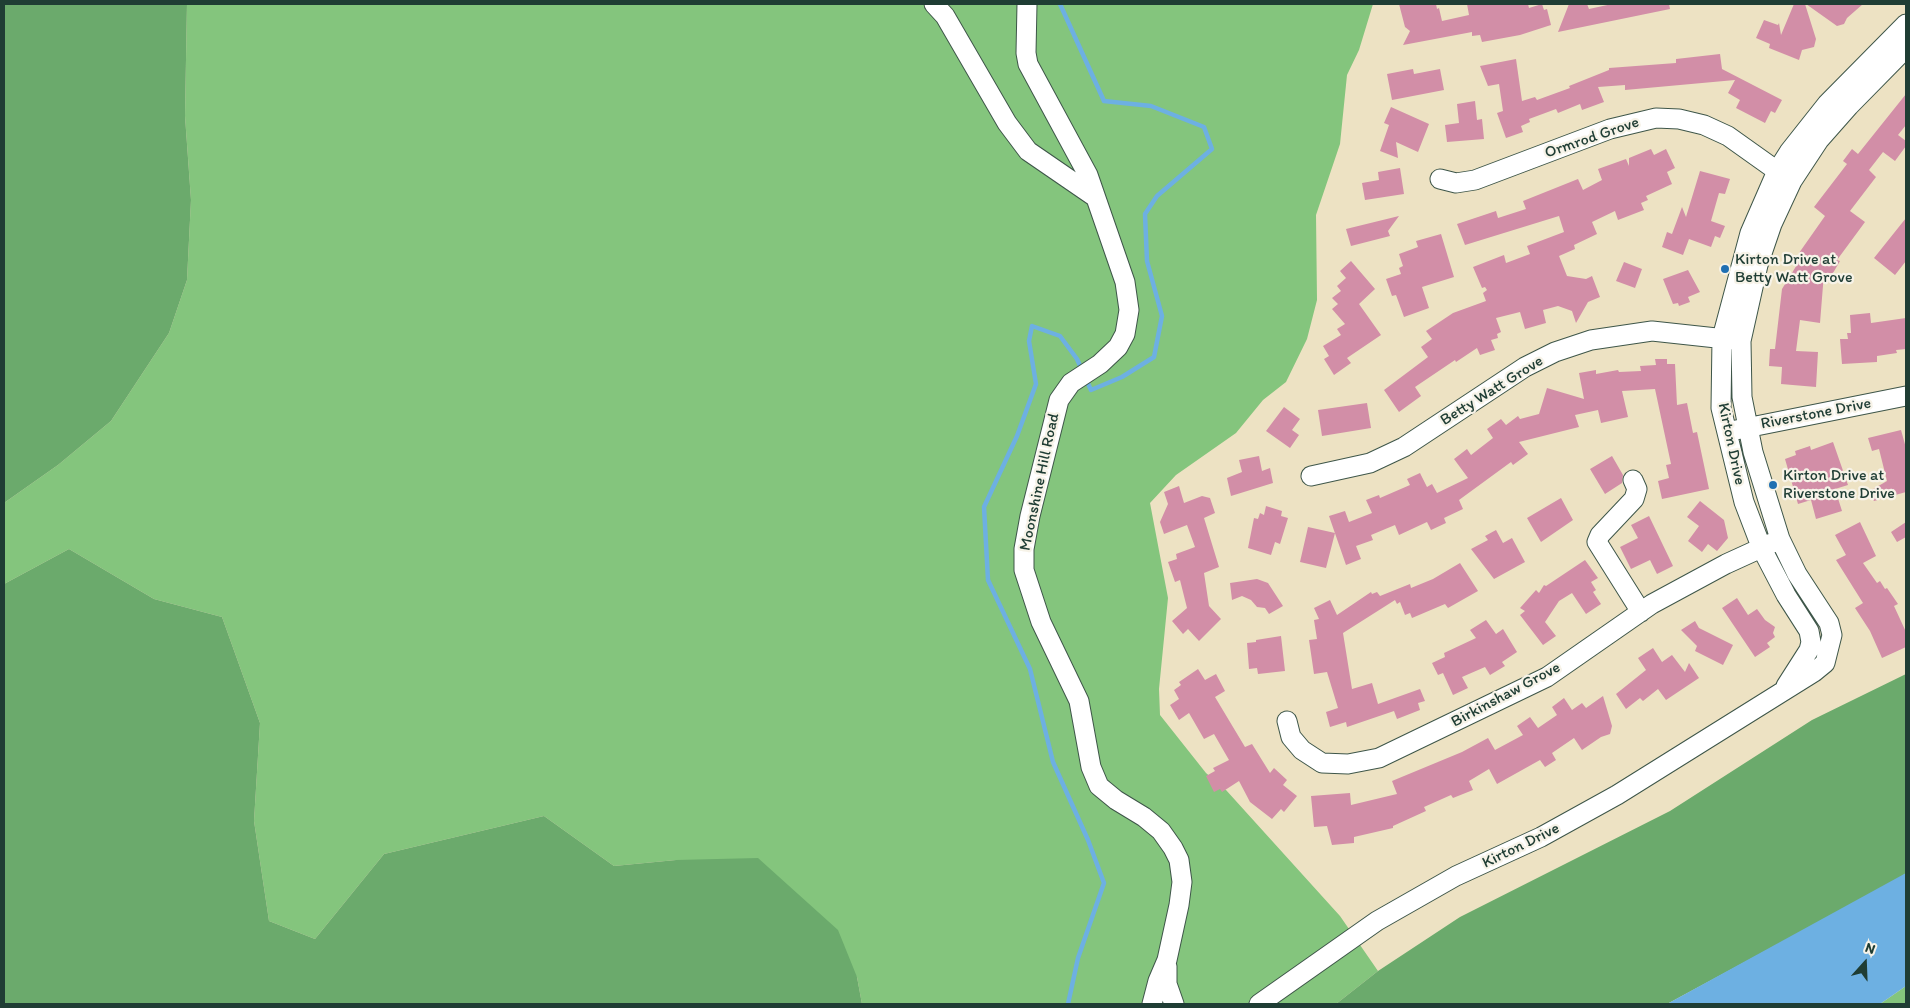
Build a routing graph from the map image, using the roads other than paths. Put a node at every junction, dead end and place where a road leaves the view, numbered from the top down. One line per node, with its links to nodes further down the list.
1 (934, 4): 7 (street)
2 (1027, 4): 7 (street, Moonshine Hill Road)
3 (1906, 24): 5 (street, Kirton Drive)
4 (1905, 51): 5 (street, Kirton Drive)
5 (1784, 176): 6 (street, Ormrod Grove); 8 (street, Kirton Drive); 9 (street, Kirton Drive)
6 (1440, 179)
7 (1095, 198): 20 (street, Moonshine Hill Road)
8 (1722, 338): 9 (street, Betty Watt Grove); 12 (street, Kirton Drive); 13 (street, Betty Watt Grove)
9 (1741, 340): 11 (street, Kirton Drive)
10 (1906, 396): 11 (street, Riverstone Drive)
11 (1748, 427): 12 (street, Riverstone Drive); 15 (street, Kirton Drive)
12 (1726, 432): 16 (street, Kirton Drive)
13 (1311, 476)
14 (1633, 480): 17 (street)
15 (1780, 539): 16 (street, Birkinshaw Grove); 18 (street, Kirton Drive)
16 (1762, 549): 17 (street, Birkinshaw Grove); 18 (street, Kirton Drive)
17 (1641, 612): 19 (street, Birkinshaw Grove)
18 (1784, 690): 23 (street, Kirton Drive)
19 (1286, 721)
20 (1167, 960): 21 (street, Moonshine Hill Road); 22 (street, Moonshine Hill Road)
21 (1152, 1004)
22 (1174, 1004)
23 (1259, 1004)

